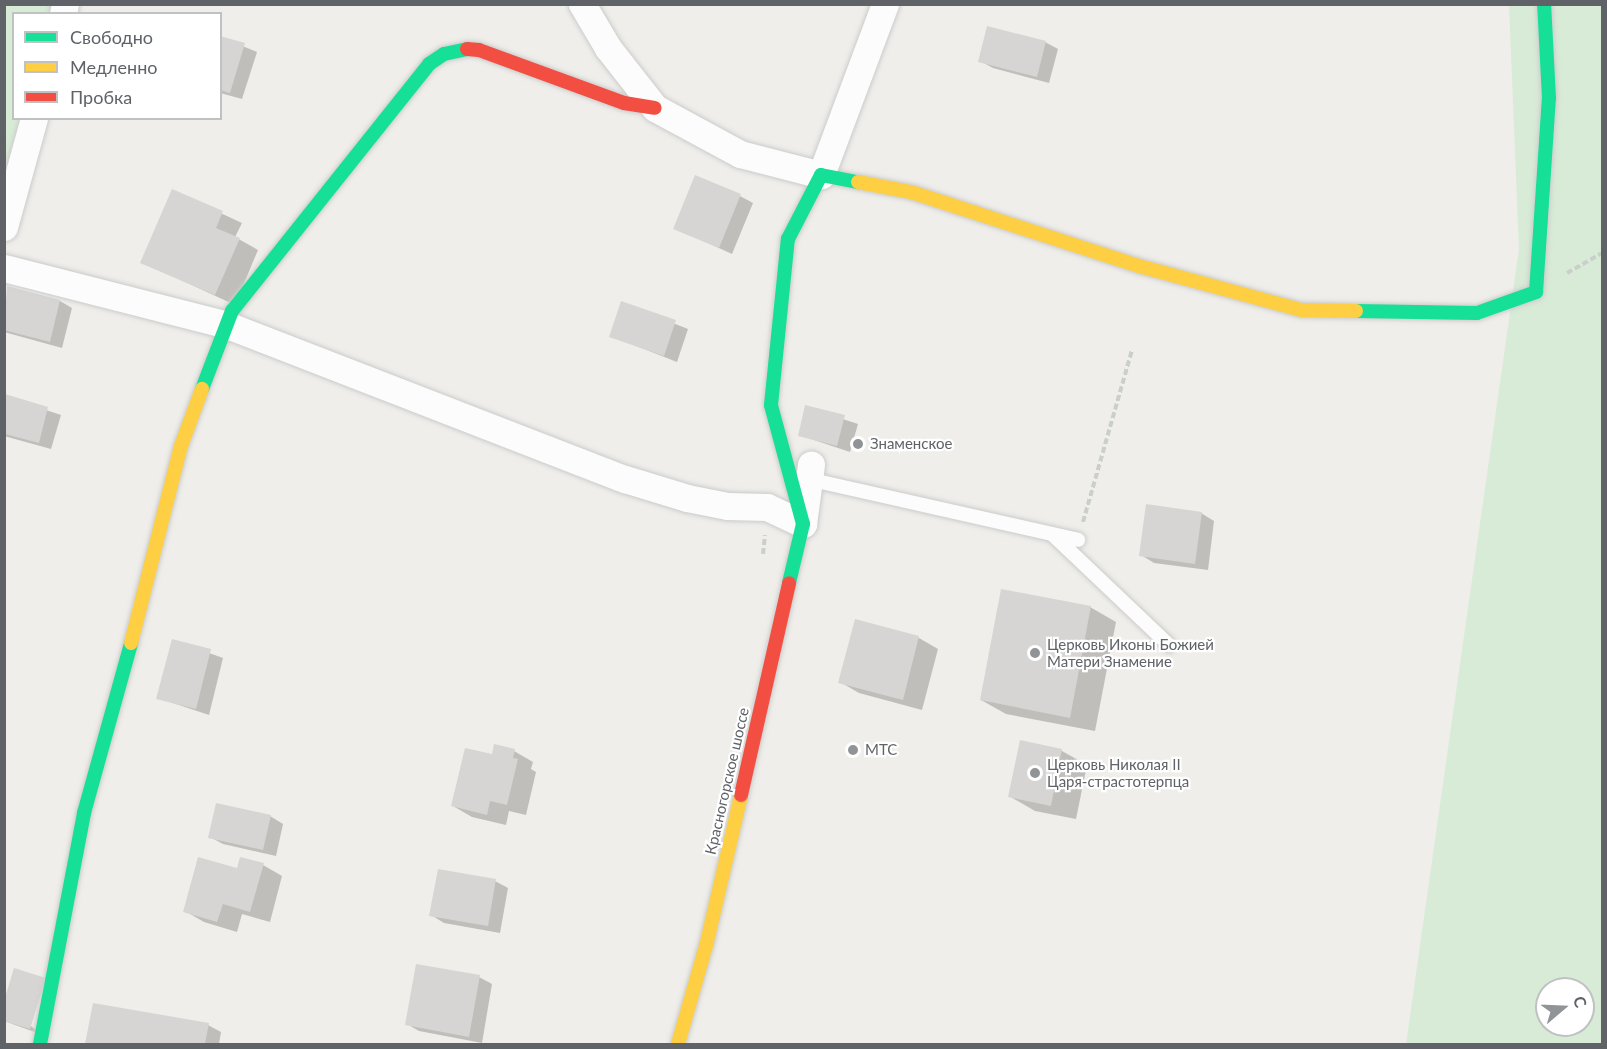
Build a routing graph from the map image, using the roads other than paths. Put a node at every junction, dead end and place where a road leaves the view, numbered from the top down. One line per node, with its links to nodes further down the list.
1 (582, 4): 4 (street)
2 (885, 4): 6 (street)
3 (1544, 4): 6 (street)
4 (655, 108): 6 (street); 9 (street)
5 (33, 120): 7 (street)
6 (821, 175): 11 (street)
7 (4, 227)
8 (4, 268): 9 (street)
9 (227, 325): 11 (street); 15 (street)
10 (809, 472): 11 (street); 12 (lane)
11 (803, 524): 16 (street, Красногорское шоссе)
12 (1051, 534): 13 (lane); 14 (lane)
13 (1078, 540)
14 (1169, 645)
15 (40, 1044)
16 (678, 1044)

